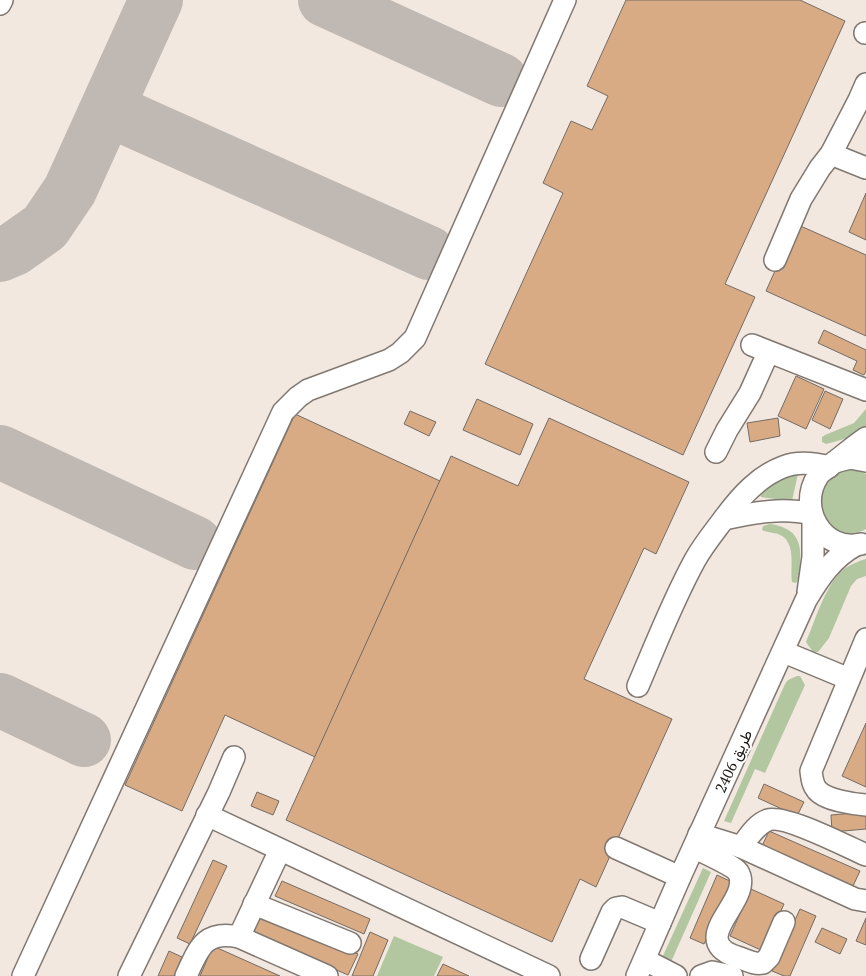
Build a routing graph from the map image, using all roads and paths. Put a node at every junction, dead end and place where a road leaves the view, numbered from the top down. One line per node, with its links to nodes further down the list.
1 (2, 0): 3 (street)
2 (565, 0): 38 (street)
3 (0, 4)
4 (866, 84): 5 (street)
5 (830, 154): 6 (street); 7 (street)
6 (866, 168)
7 (775, 260)
8 (866, 390): 10 (street)
9 (866, 438): 12 (street, طريق 2406)
10 (716, 452)
11 (866, 461): 12 (street)
12 (832, 464): 13 (street, طريق 2406); 14 (street)
13 (812, 517): 14 (street); 15 (street, طريق 2406); 16 (street, طريق 2406)
14 (724, 519): 20 (street)
15 (861, 544): 16 (street, طريق 2406)
16 (806, 600): 18 (street, طريق 2406)
17 (866, 639): 19 (street)
18 (784, 652): 19 (street); 24 (street, طريق 2406)
19 (849, 679): 22 (street)
20 (638, 686)
21 (234, 757): 23 (street)
22 (866, 805)
23 (207, 815): 27 (street); 39 (street)
24 (697, 840): 25 (street); 29 (street, طريق 2406); 32 (street)
25 (740, 847): 28 (street); 30 (street)
26 (616, 848): 29 (street)
27 (280, 850): 31 (street); 42 (street)
28 (866, 855)
29 (680, 877): 33 (street, طريق 2406)
30 (866, 901)
31 (254, 904): 34 (street); 35 (street)
32 (784, 922)
33 (660, 923): 36 (street); 37 (street, طريق 2406)
34 (239, 937): 40 (street); 41 (street)
35 (350, 944)
36 (592, 959)
37 (641, 968): 43 (street)
38 (23, 976)
39 (129, 976)
40 (186, 976)
41 (327, 976)
42 (549, 976)
43 (676, 976)
44 (702, 976): 45 (street)
45 (732, 976)

